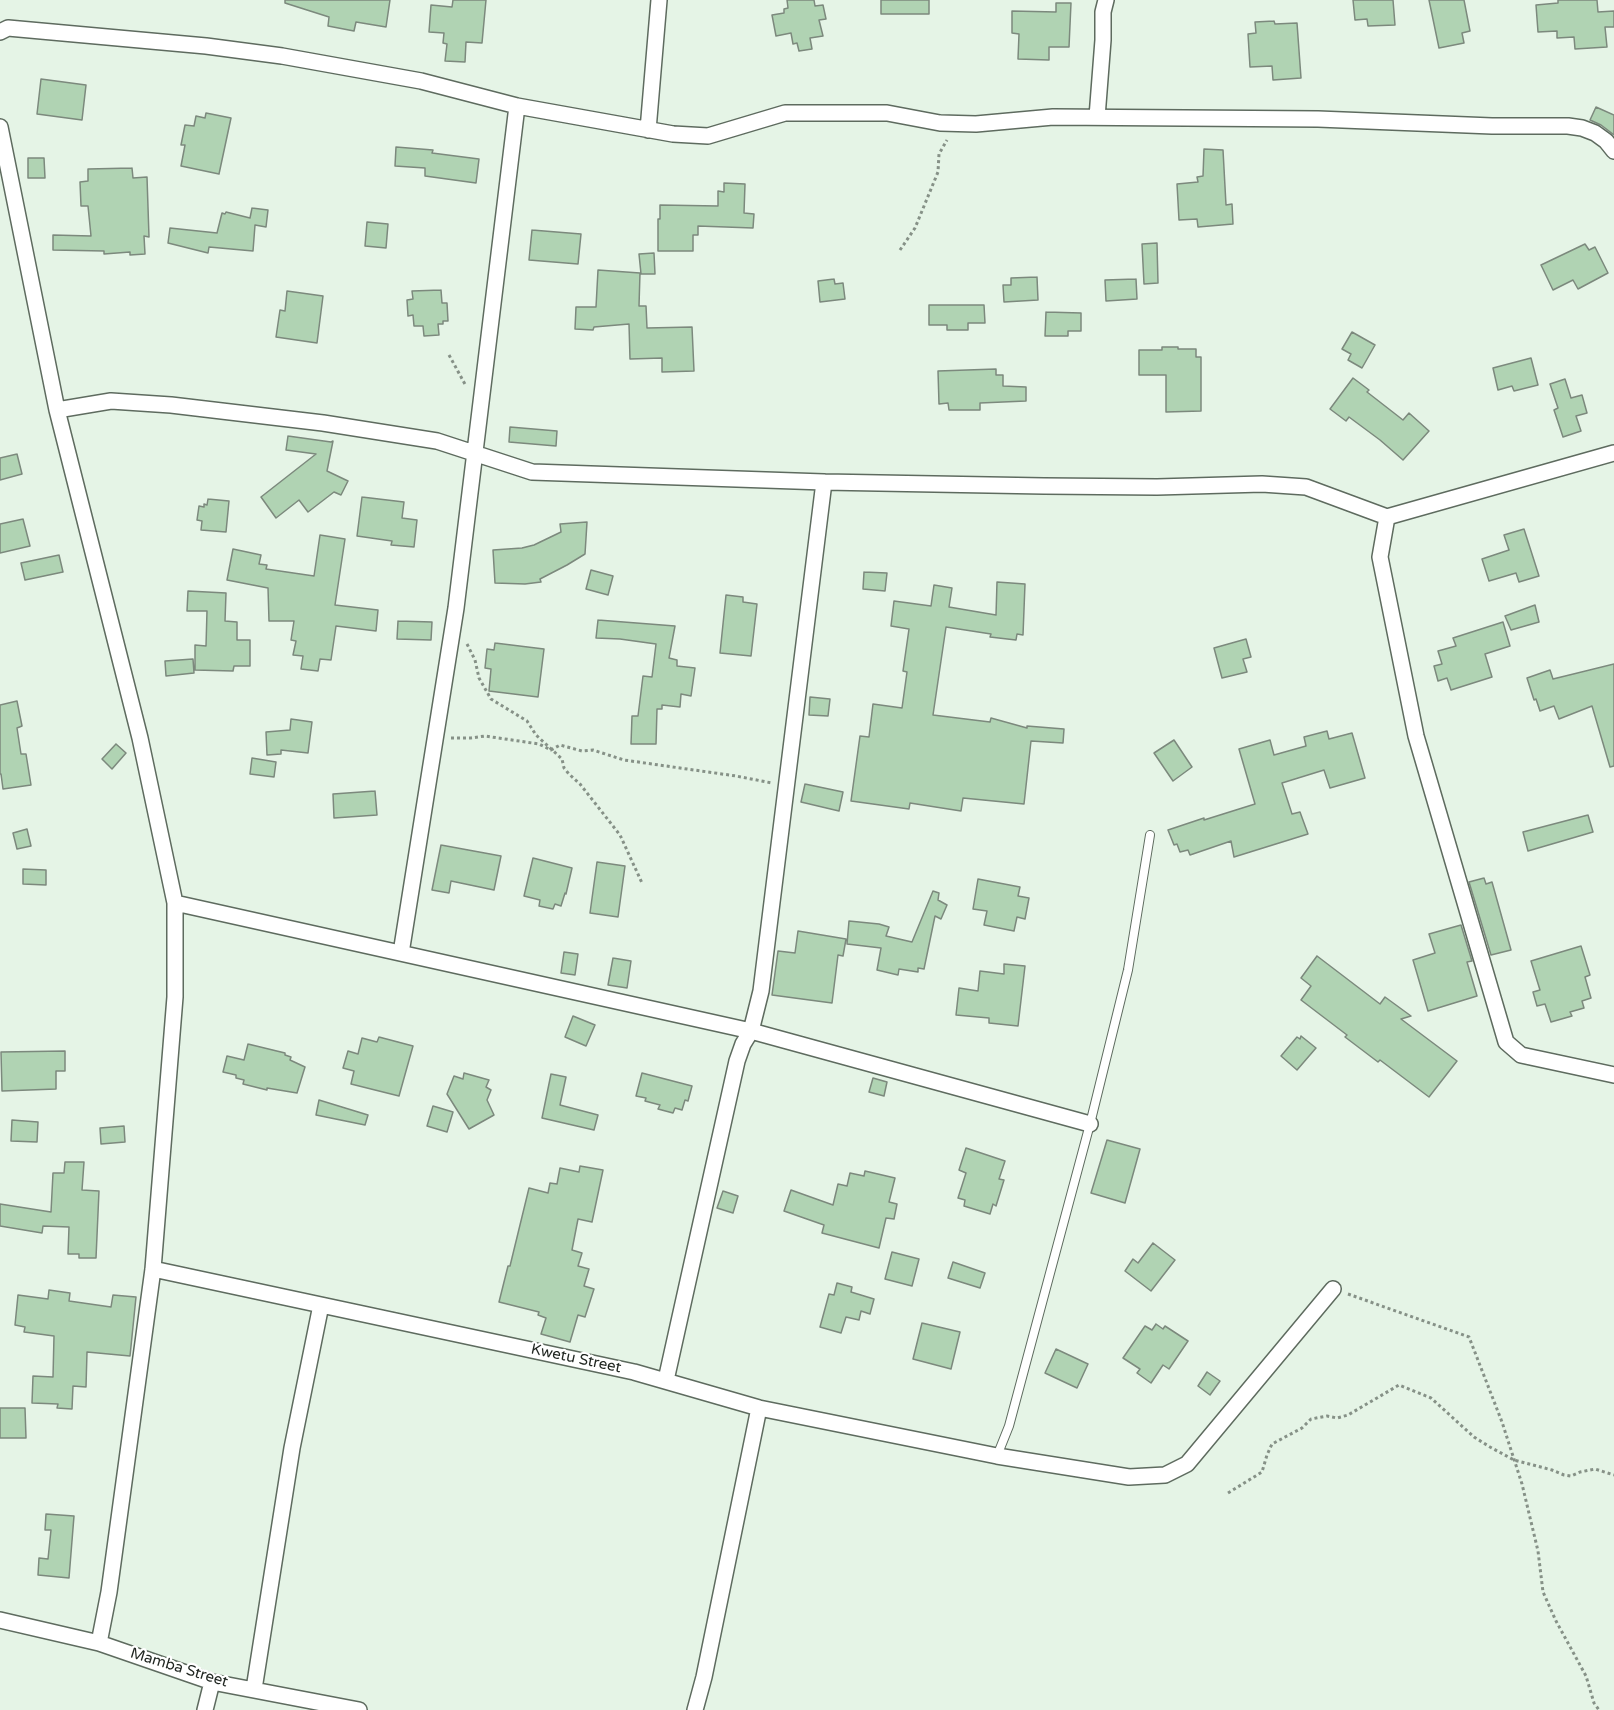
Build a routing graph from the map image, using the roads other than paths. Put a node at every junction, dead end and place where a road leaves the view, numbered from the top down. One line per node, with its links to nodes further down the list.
1 (659, 0): 7 (street)
2 (1106, 0): 5 (street)
3 (0, 32): 4 (street)
4 (517, 106): 7 (street); 10 (street)
5 (1097, 117): 7 (street); 8 (street)
6 (0, 127): 9 (street)
7 (648, 130)
8 (1614, 152)
9 (57, 410): 10 (street); 15 (street)
10 (474, 453): 12 (street); 16 (street)
11 (1614, 453): 13 (street)
12 (824, 482): 13 (street); 17 (street)
13 (1387, 517): 18 (street)
14 (1150, 835): 19 (lane)
15 (175, 903): 16 (street); 20 (street)
16 (401, 953): 17 (street)
17 (751, 1031): 19 (street); 23 (street)
18 (1614, 1075)
19 (1090, 1124): 25 (lane)
20 (153, 1269): 22 (street, Kwetu Street); 27 (street)
21 (1333, 1289): 25 (street, Kwetu Street)
22 (321, 1305): 23 (street, Kwetu Street); 29 (street)
23 (666, 1380): 24 (street, Kwetu Street)
24 (759, 1408): 25 (street, Kwetu Street); 32 (street)
25 (997, 1456)
26 (0, 1620): 27 (street, Mamba Street)
27 (99, 1643): 28 (street, Mamba Street)
28 (212, 1682): 29 (street, Mamba Street); 30 (street)
29 (254, 1689): 31 (street, Mamba Street)
30 (206, 1710)
31 (359, 1710)
32 (695, 1710)

